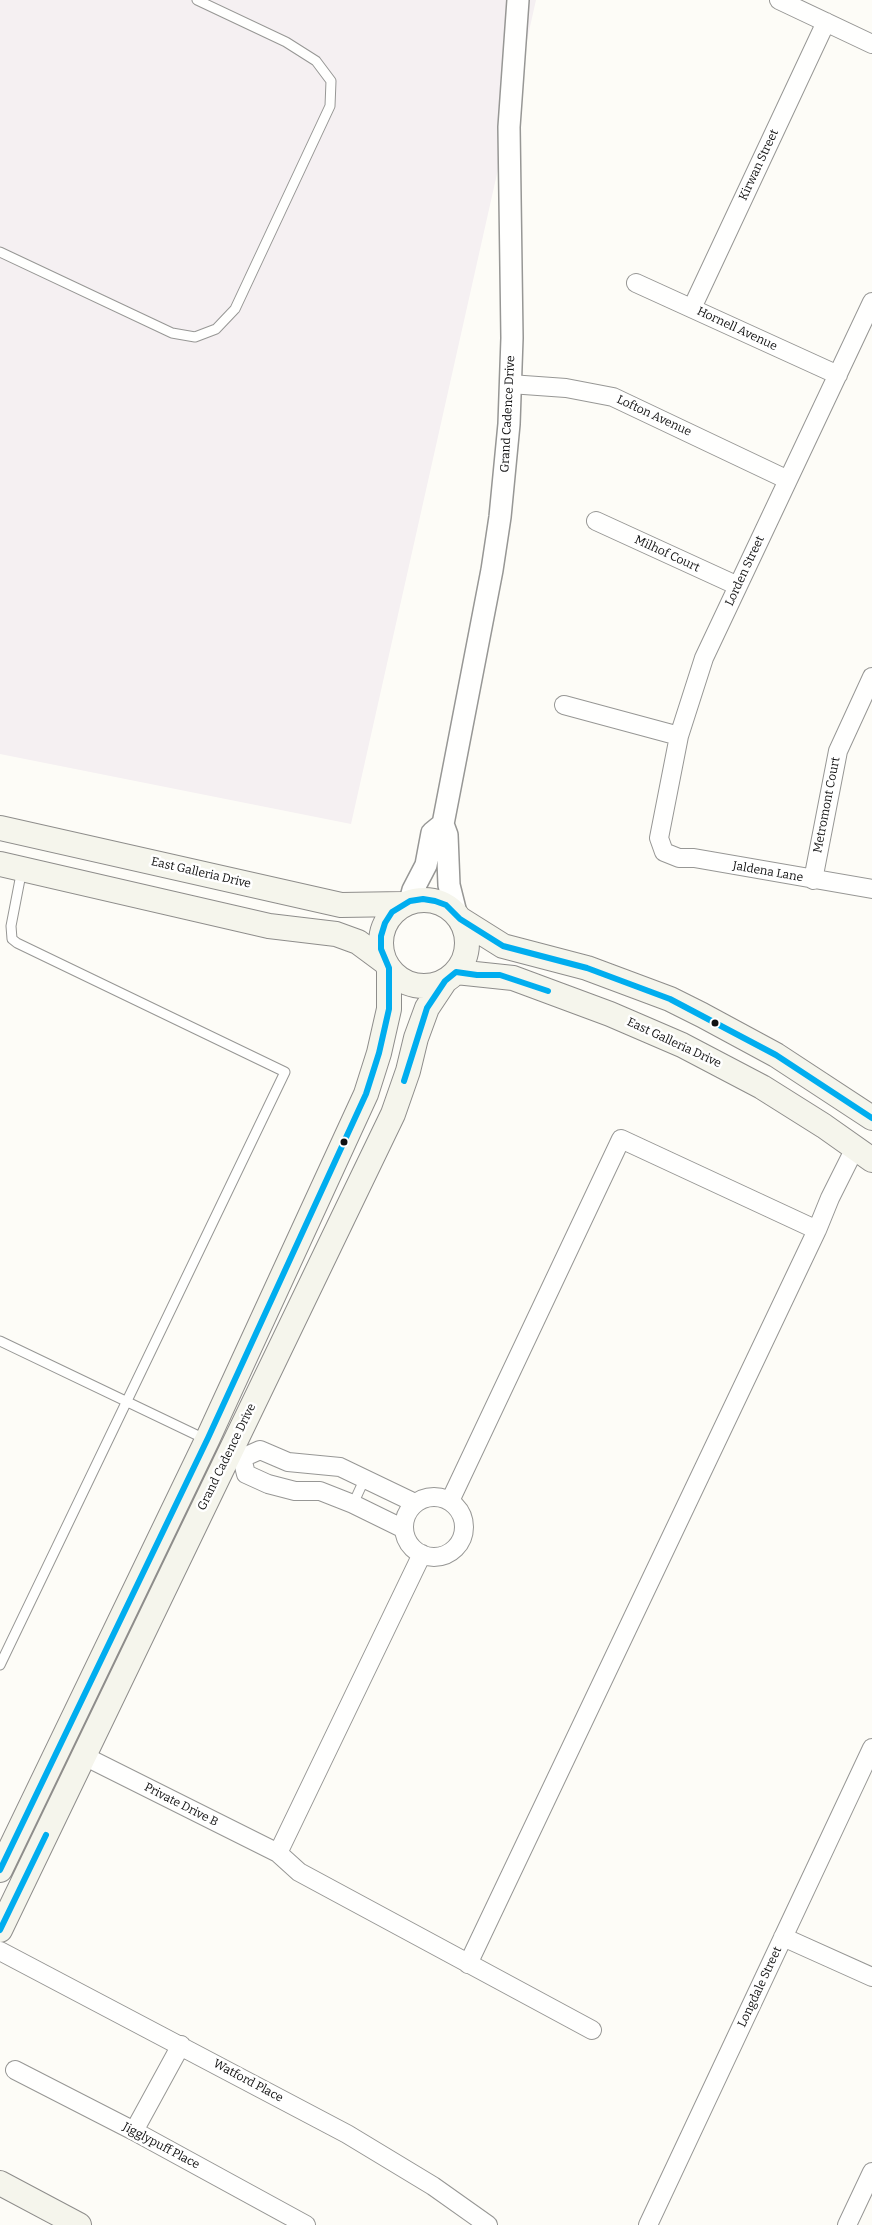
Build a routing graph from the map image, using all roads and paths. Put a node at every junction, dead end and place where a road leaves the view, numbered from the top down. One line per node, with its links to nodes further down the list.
1 (197, 0): 6 (lane)
2 (518, 0): 11 (street, Grand Cadence Drive)
3 (779, 0): 4 (street)
4 (826, 22): 5 (street); 9 (street, Kirwan Street)
5 (872, 44)
6 (0, 252)
7 (636, 282): 9 (street, Hornell Avenue)
8 (872, 302): 10 (street, Lorden Street)
9 (692, 308): 10 (street, Hornell Avenue)
10 (838, 375): 12 (street, Lorden Street)
11 (510, 384): 12 (street, Lofton Avenue); 18 (street, Grand Cadence Drive)
12 (788, 480): 14 (street, Lorden Street)
13 (596, 522): 14 (street, Milhof Court)
14 (738, 586): 17 (street, Lorden Street)
15 (872, 677): 22 (street, Metromont Court)
16 (564, 705): 17 (street)
17 (679, 736): 20 (street, Lorden Street)
18 (442, 824): 24 (street, Grand Cadence Drive); 25 (street, Grand Cadence Drive)
19 (0, 828): 24 (main road, East Galleria Drive)
20 (664, 852): 22 (street, Jaldena Lane)
21 (11, 866): 26 (main road); 32 (lane)
22 (813, 880): 23 (street, Jaldena Lane)
23 (872, 888)
24 (407, 903): 25 (main road); 26 (main road)
25 (458, 916): 27 (main road); 28 (main road)
26 (387, 965): 27 (main road); 33 (main road, Grand Cadence Drive)
27 (450, 976): 29 (main road, East Galleria Drive); 34 (main road, Grand Cadence Drive)
28 (872, 1118)
29 (863, 1154): 30 (street)
30 (817, 1230): 36 (street); 49 (street)
31 (0, 1341): 32 (lane)
32 (126, 1402): 33 (lane); 41 (lane)
33 (207, 1440): 34 (main road); 45 (main road, Grand Cadence Drive)
34 (236, 1455): 35 (street); 38 (street); 43 (main road, Grand Cadence Drive)
35 (365, 1478): 37 (street); 38 (lane)
36 (450, 1501): 37 (street); 40 (street)
37 (415, 1503): 39 (street)
38 (353, 1504): 39 (street)
39 (404, 1529): 40 (street)
40 (422, 1554): 44 (street)
41 (0, 1664)
42 (872, 1748): 47 (street, Longdale Street)
43 (84, 1756): 44 (street, Private Drive B); 46 (main road, Grand Cadence Drive)
44 (278, 1853): 49 (street, Private Drive B)
45 (0, 1870)
46 (0, 1930)
47 (783, 1937): 50 (street); 60 (street, Longdale Street)
48 (0, 1951): 52 (street, Watford Place)
49 (468, 1964): 51 (street, Private Drive B)
50 (872, 1977)
51 (592, 2030)
52 (181, 2045): 54 (street); 59 (street, Watford Place)
53 (15, 2070): 54 (street, Jigglypuff Place)
54 (134, 2131): 58 (street, Jigglypuff Place)
55 (872, 2172): 61 (street)
56 (0, 2183): 57 (main road)
57 (79, 2225)
58 (306, 2225)
59 (488, 2225)
60 (648, 2225)
61 (847, 2225)

